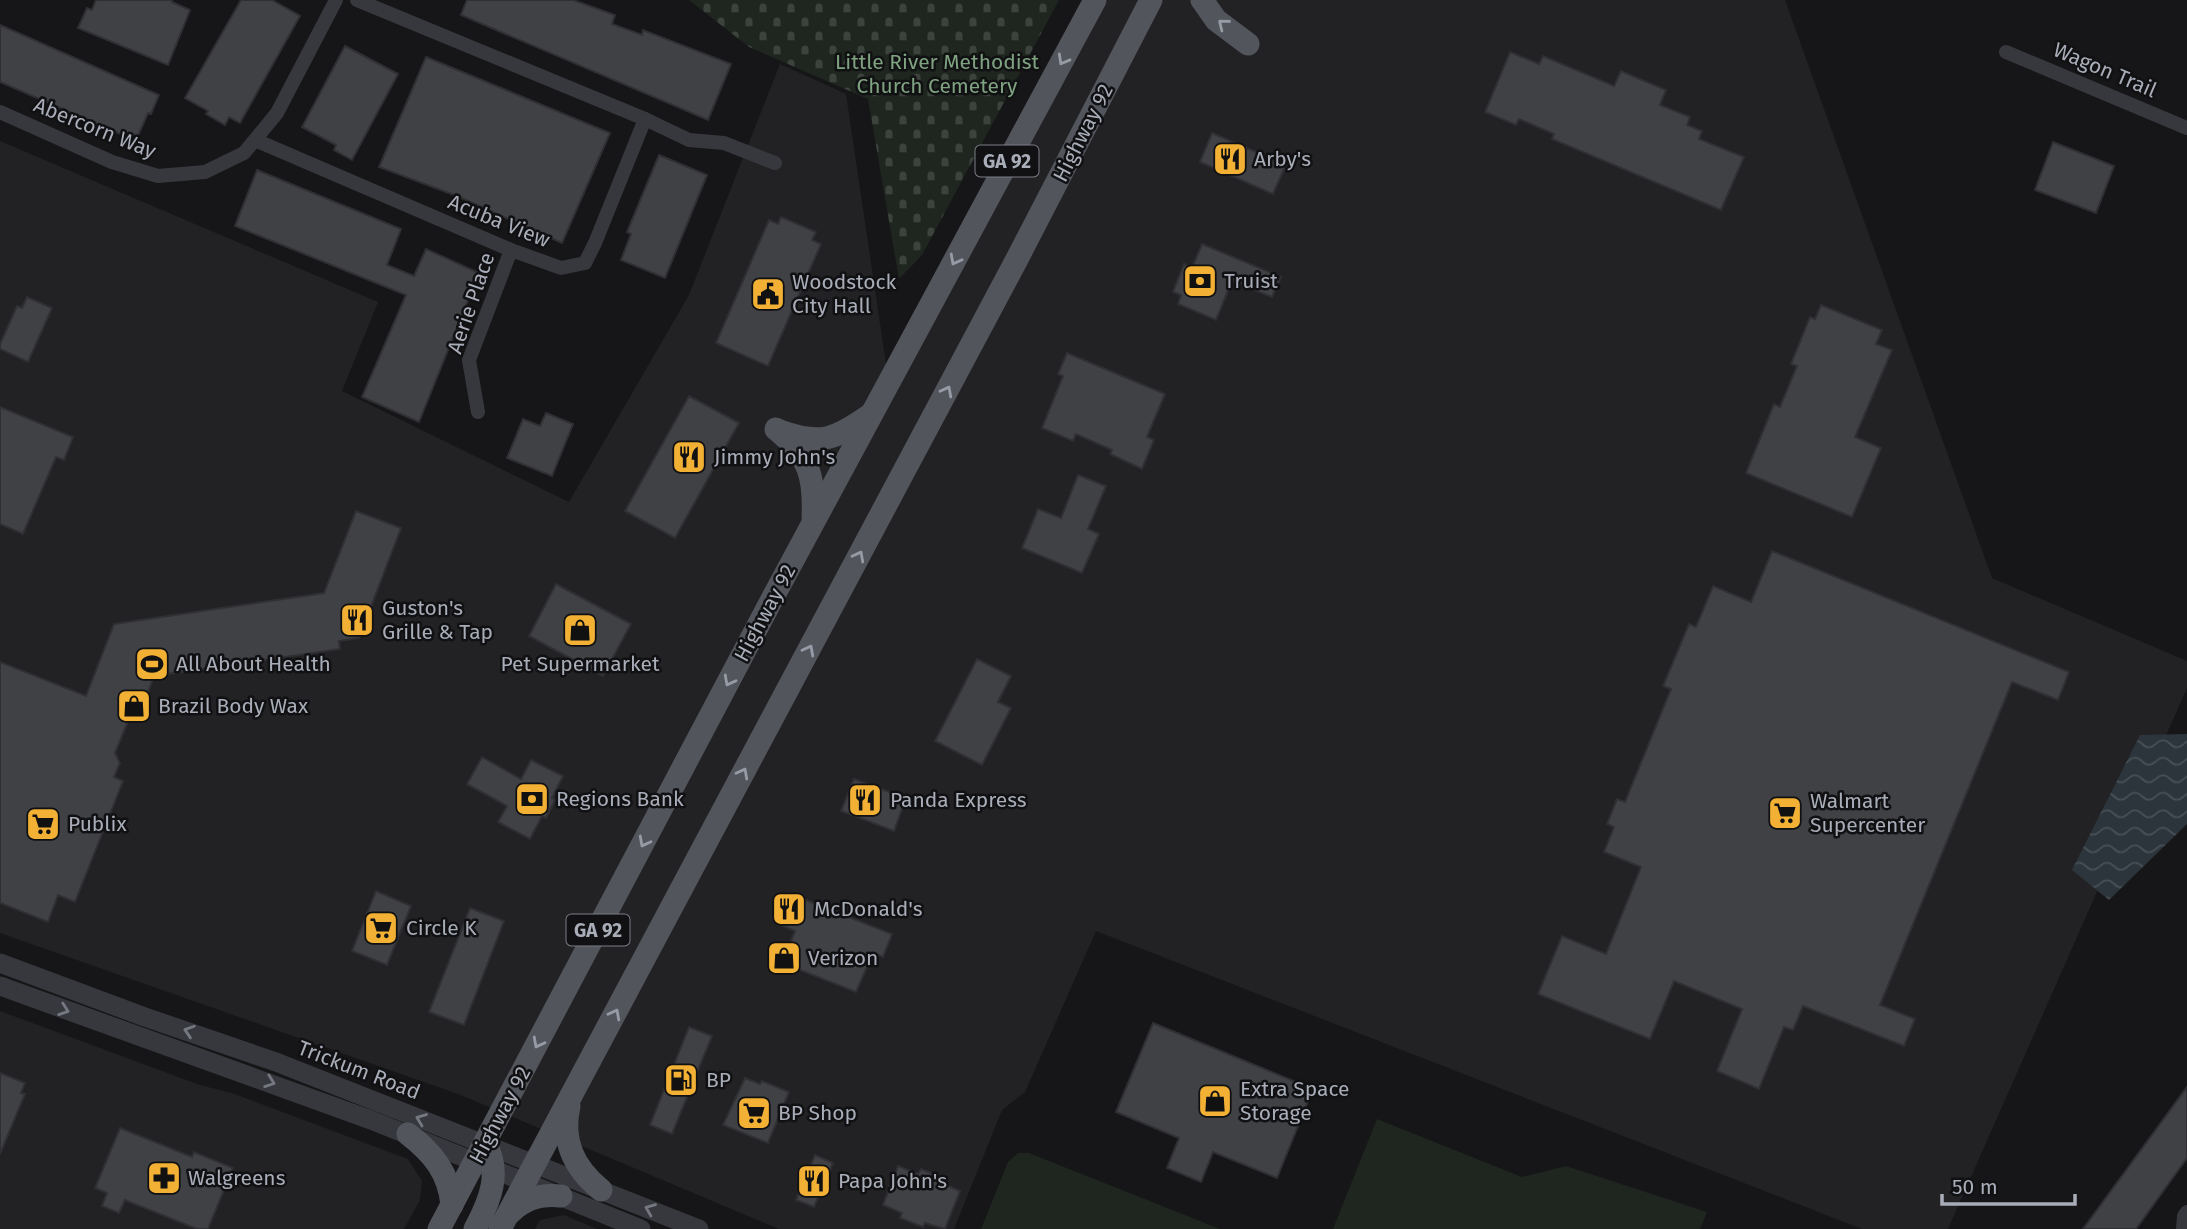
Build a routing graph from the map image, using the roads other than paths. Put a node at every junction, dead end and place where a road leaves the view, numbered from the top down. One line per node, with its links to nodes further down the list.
1 (336, 0): 11 (street, Abercorn Way)
2 (357, 0): 9 (street)
3 (1095, 0): 15 (main road, Highway 92 / GA 92, one-way to 15)
4 (1151, 0): 19 (main road, Highway 92 / GA 92, one-way to 4)
5 (1202, 0): 6 (main road, one-way to 5)
6 (1248, 44)
7 (2006, 52): 10 (street, Wagon Trail)
8 (0, 112): 11 (street, Abercorn Way)
9 (645, 119): 12 (street); 13 (street, Acuba View)
10 (2187, 128)
11 (255, 140): 13 (street, Acuba View)
12 (775, 163)
13 (511, 250): 14 (street, Aerie Place)
14 (478, 412)
15 (873, 413): 16 (main road, Highway 92 / GA 92); 16 (main road)
16 (813, 524): 21 (main road, Highway 92 / GA 92, one-way to 21)
17 (0, 963): 21 (street, Trickum Road, one-way to 17)
18 (0, 986): 20 (street, Trickum Road, one-way to 20)
19 (571, 1096): 22 (main road, Highway 92 / GA 92); 23 (main road)
20 (408, 1134): 21 (street, Trickum Road); 25 (main road)
21 (485, 1157): 22 (street, Trickum Road); 25 (main road, Highway 92 / GA 92); 29 (main road)
22 (530, 1173): 23 (street, Trickum Road); 24 (street, Trickum Road); 27 (main road, Highway 92 / GA 92)
23 (601, 1190): 31 (street, Trickum Road, one-way to 23)
24 (561, 1196): 27 (main road); 30 (street, Trickum Road)
25 (452, 1205): 28 (main road, Highway 92 / GA 92)
26 (2187, 1212): 32 (street)
27 (505, 1221)
28 (439, 1229)
29 (475, 1229)
30 (641, 1229)
31 (699, 1229)
32 (2183, 1229)

